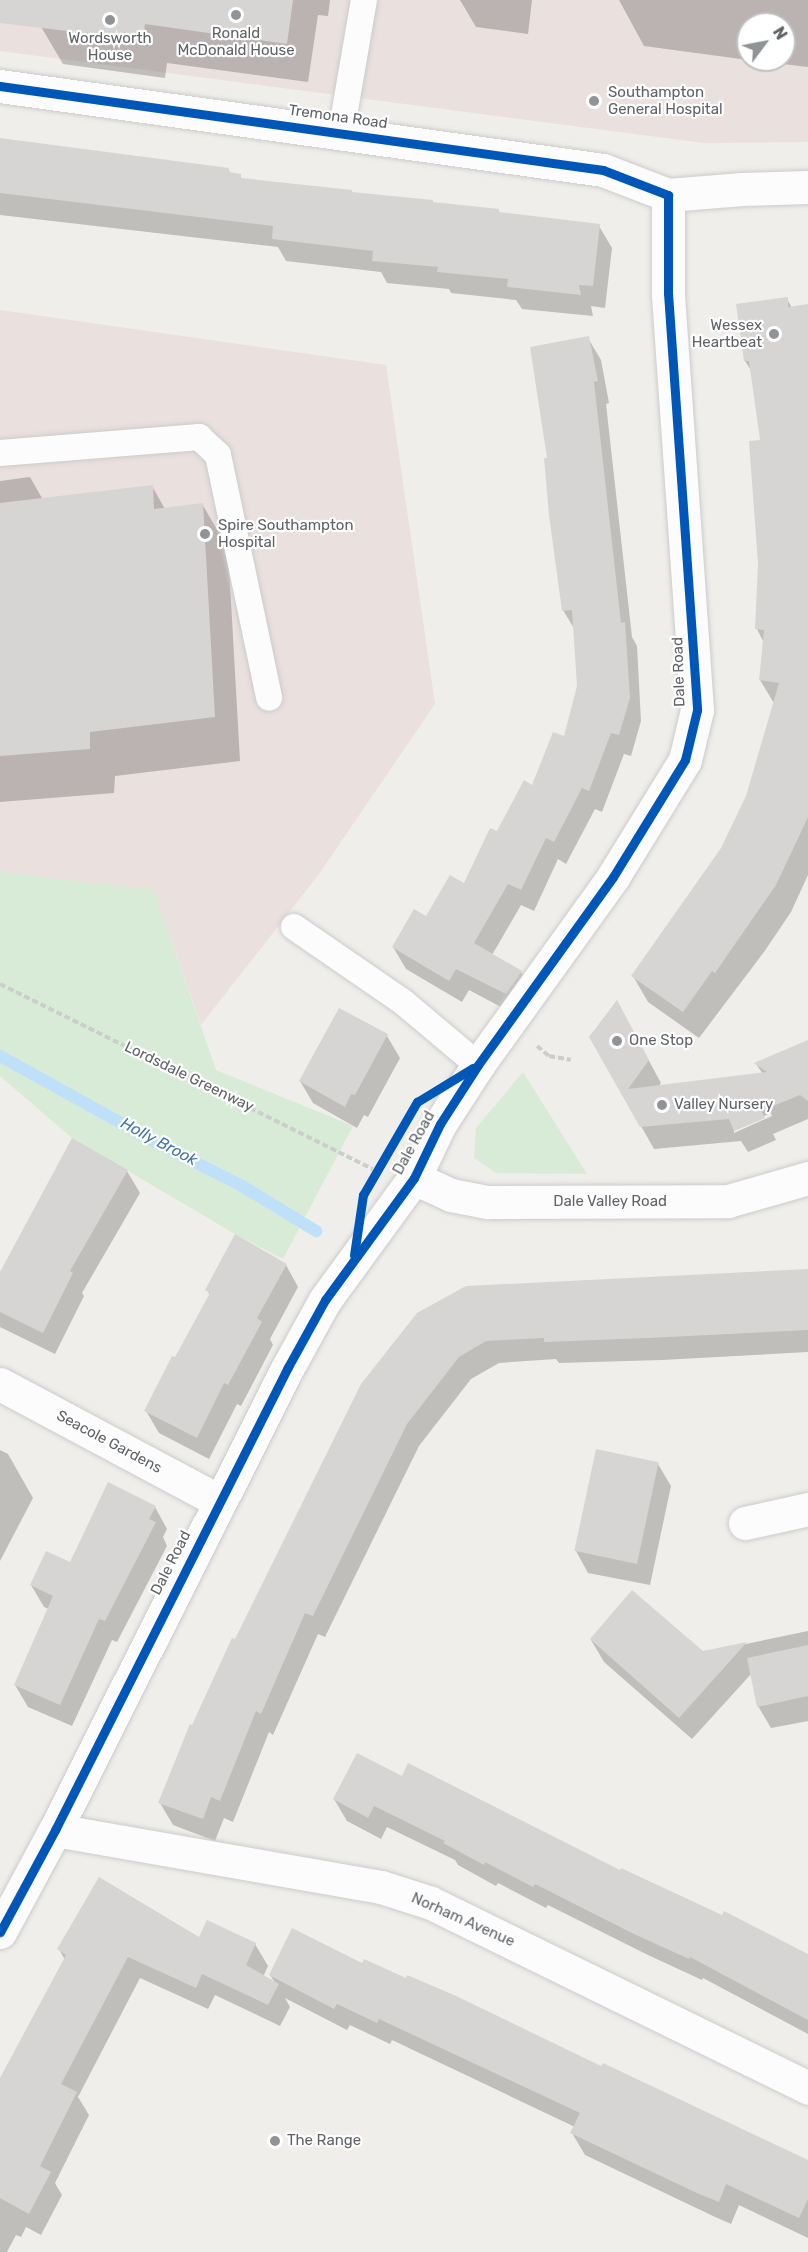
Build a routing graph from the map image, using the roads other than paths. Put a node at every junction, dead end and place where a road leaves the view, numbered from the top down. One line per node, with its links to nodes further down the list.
1 (364, 0): 3 (lane)
2 (0, 86): 3 (street, Tremona Road)
3 (341, 133): 5 (street, Tremona Road)
4 (808, 187): 5 (street, Tremona Road)
5 (668, 195): 9 (street, Dale Road)
6 (0, 453): 7 (lane)
7 (269, 698)
8 (294, 927): 9 (lane)
9 (478, 1065): 10 (street, Dale Road)
10 (414, 1178): 11 (street, Dale Valley Road); 13 (street, Dale Road)
11 (808, 1178)
12 (0, 1384): 13 (street, Seacole Gardens)
13 (219, 1501): 16 (street, Dale Road)
14 (808, 1509): 15 (street)
15 (745, 1523)
16 (55, 1830): 17 (street, Dale Road); 18 (street, Norham Avenue)
17 (0, 1932)
18 (808, 2088)

